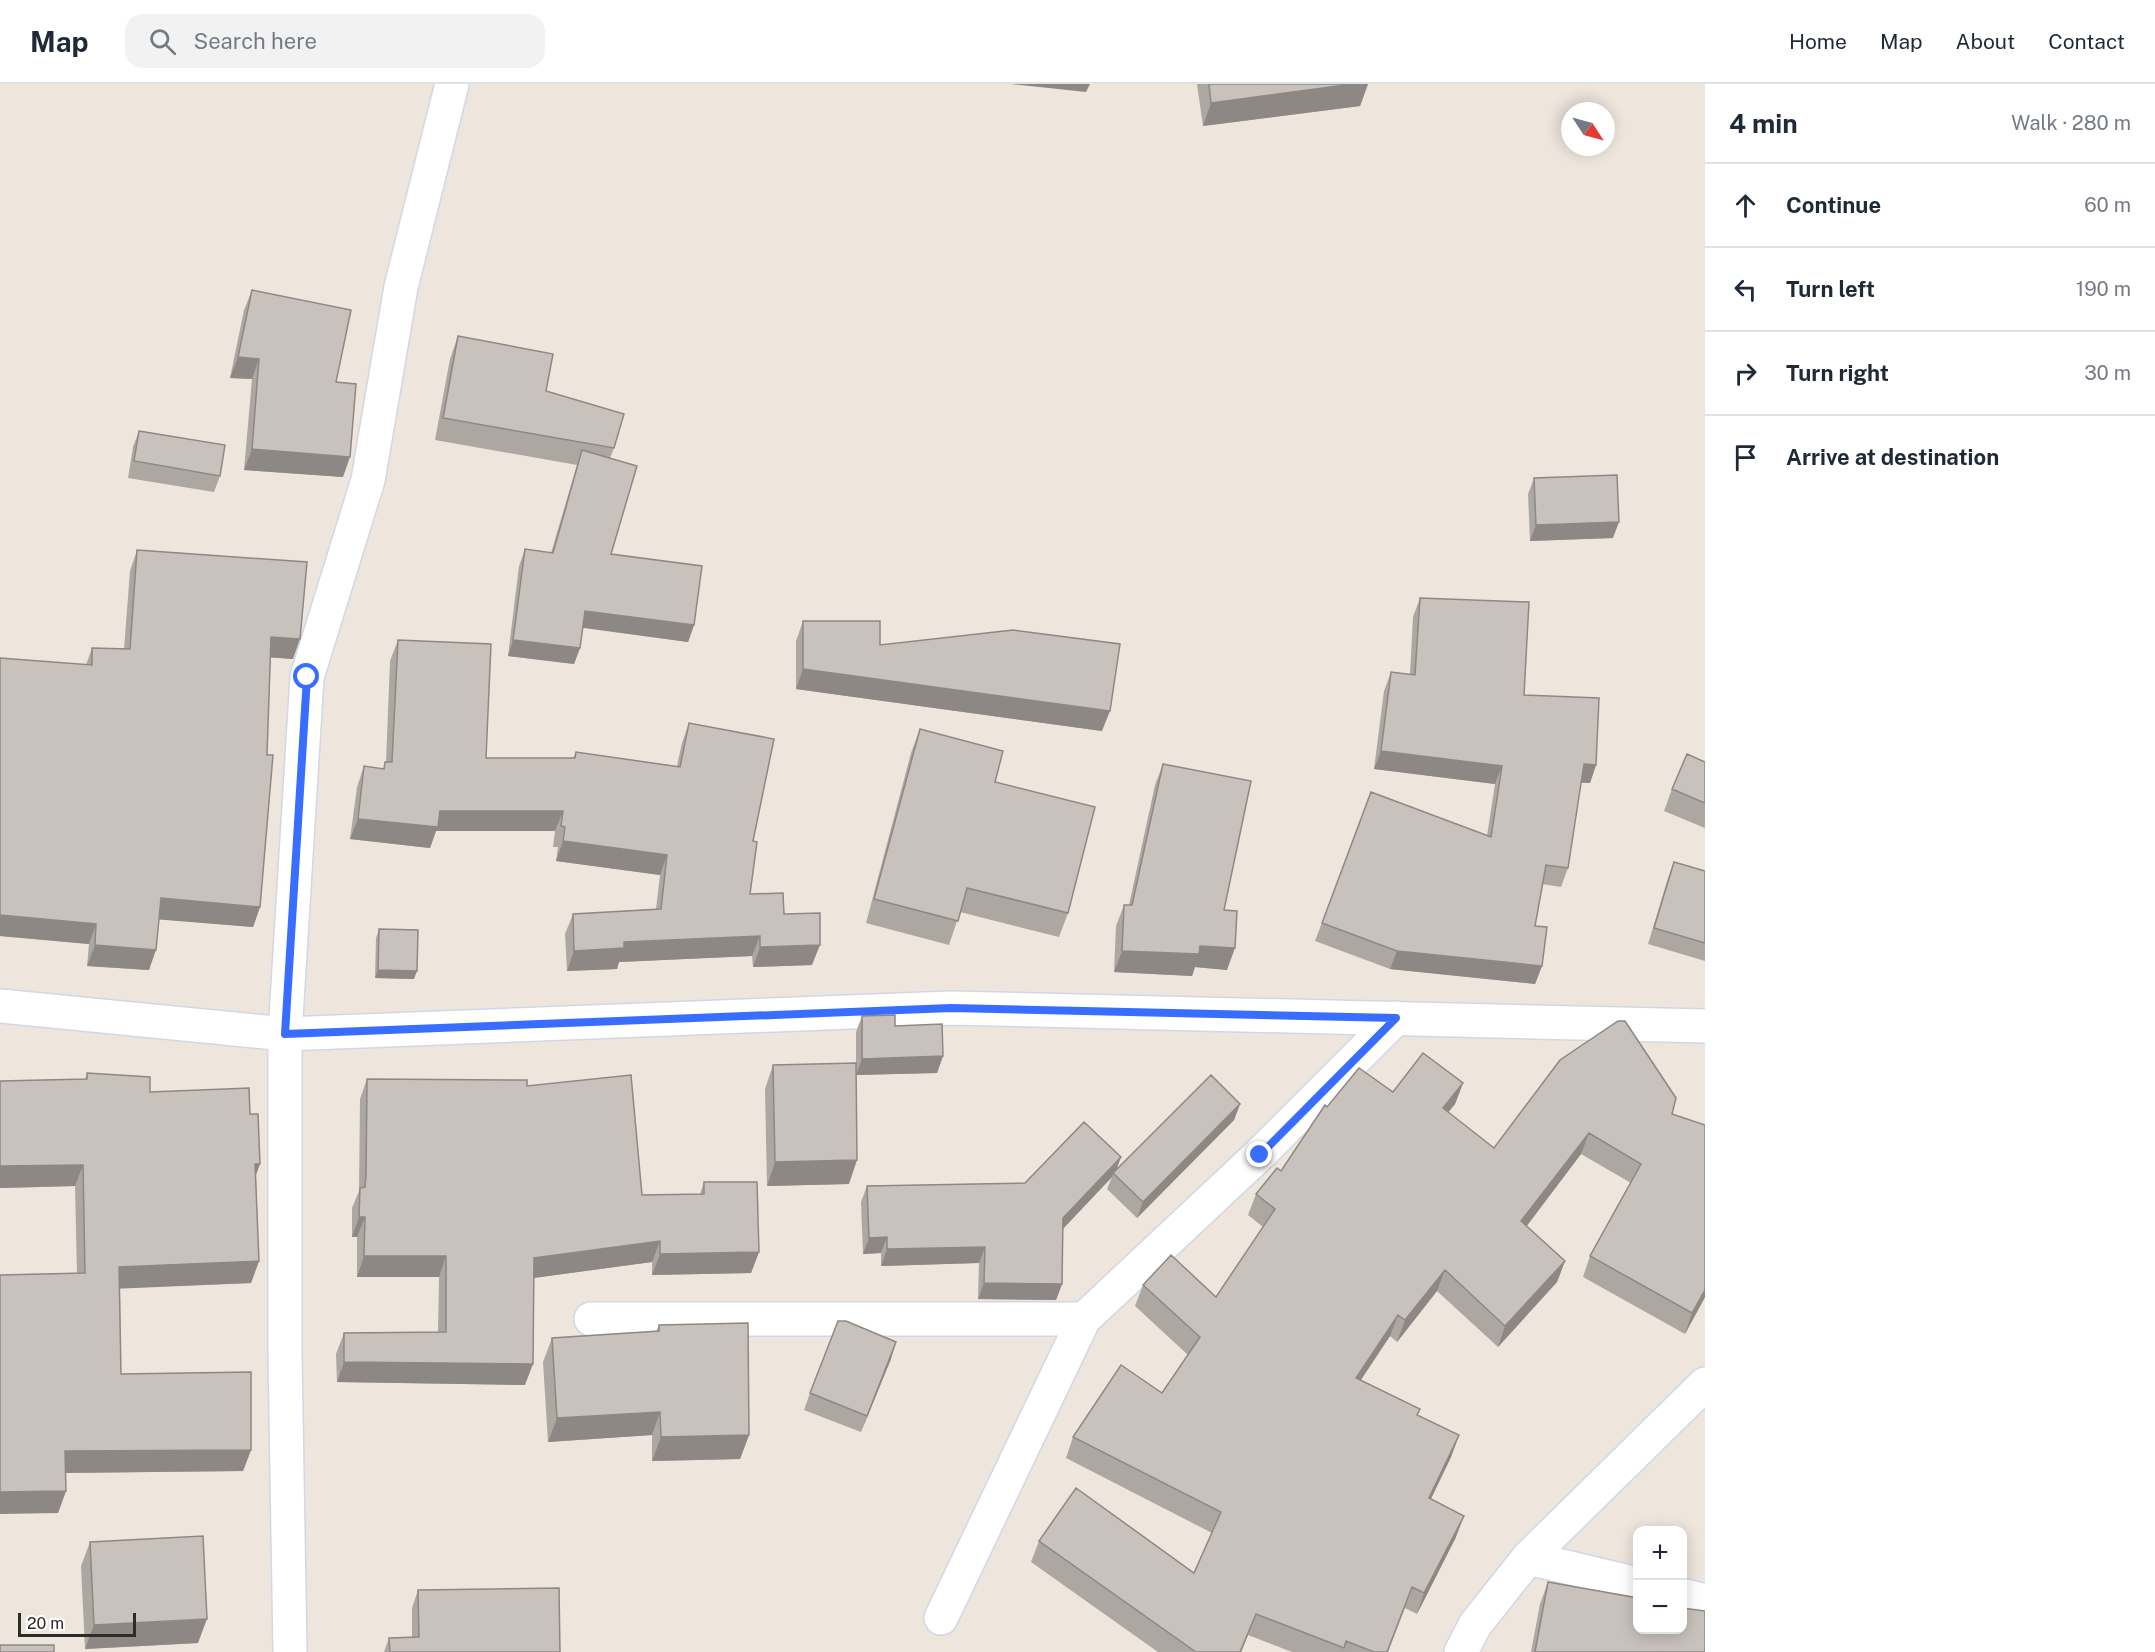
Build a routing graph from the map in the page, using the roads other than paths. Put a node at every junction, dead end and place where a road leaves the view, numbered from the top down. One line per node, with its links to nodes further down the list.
1 (452, 84): 5 (street)
2 (0, 1006): 5 (street)
3 (1396, 1018): 4 (street); 5 (street); 7 (street)
4 (1705, 1026)
5 (285, 1034): 14 (street)
6 (591, 1319): 7 (street)
7 (1084, 1319): 13 (street)
8 (1705, 1384): 9 (street)
9 (1528, 1558): 10 (street); 15 (street)
10 (1633, 1583)
11 (1687, 1596): 12 (street)
12 (1705, 1601)
13 (941, 1618)
14 (290, 1652)
15 (1461, 1652)

